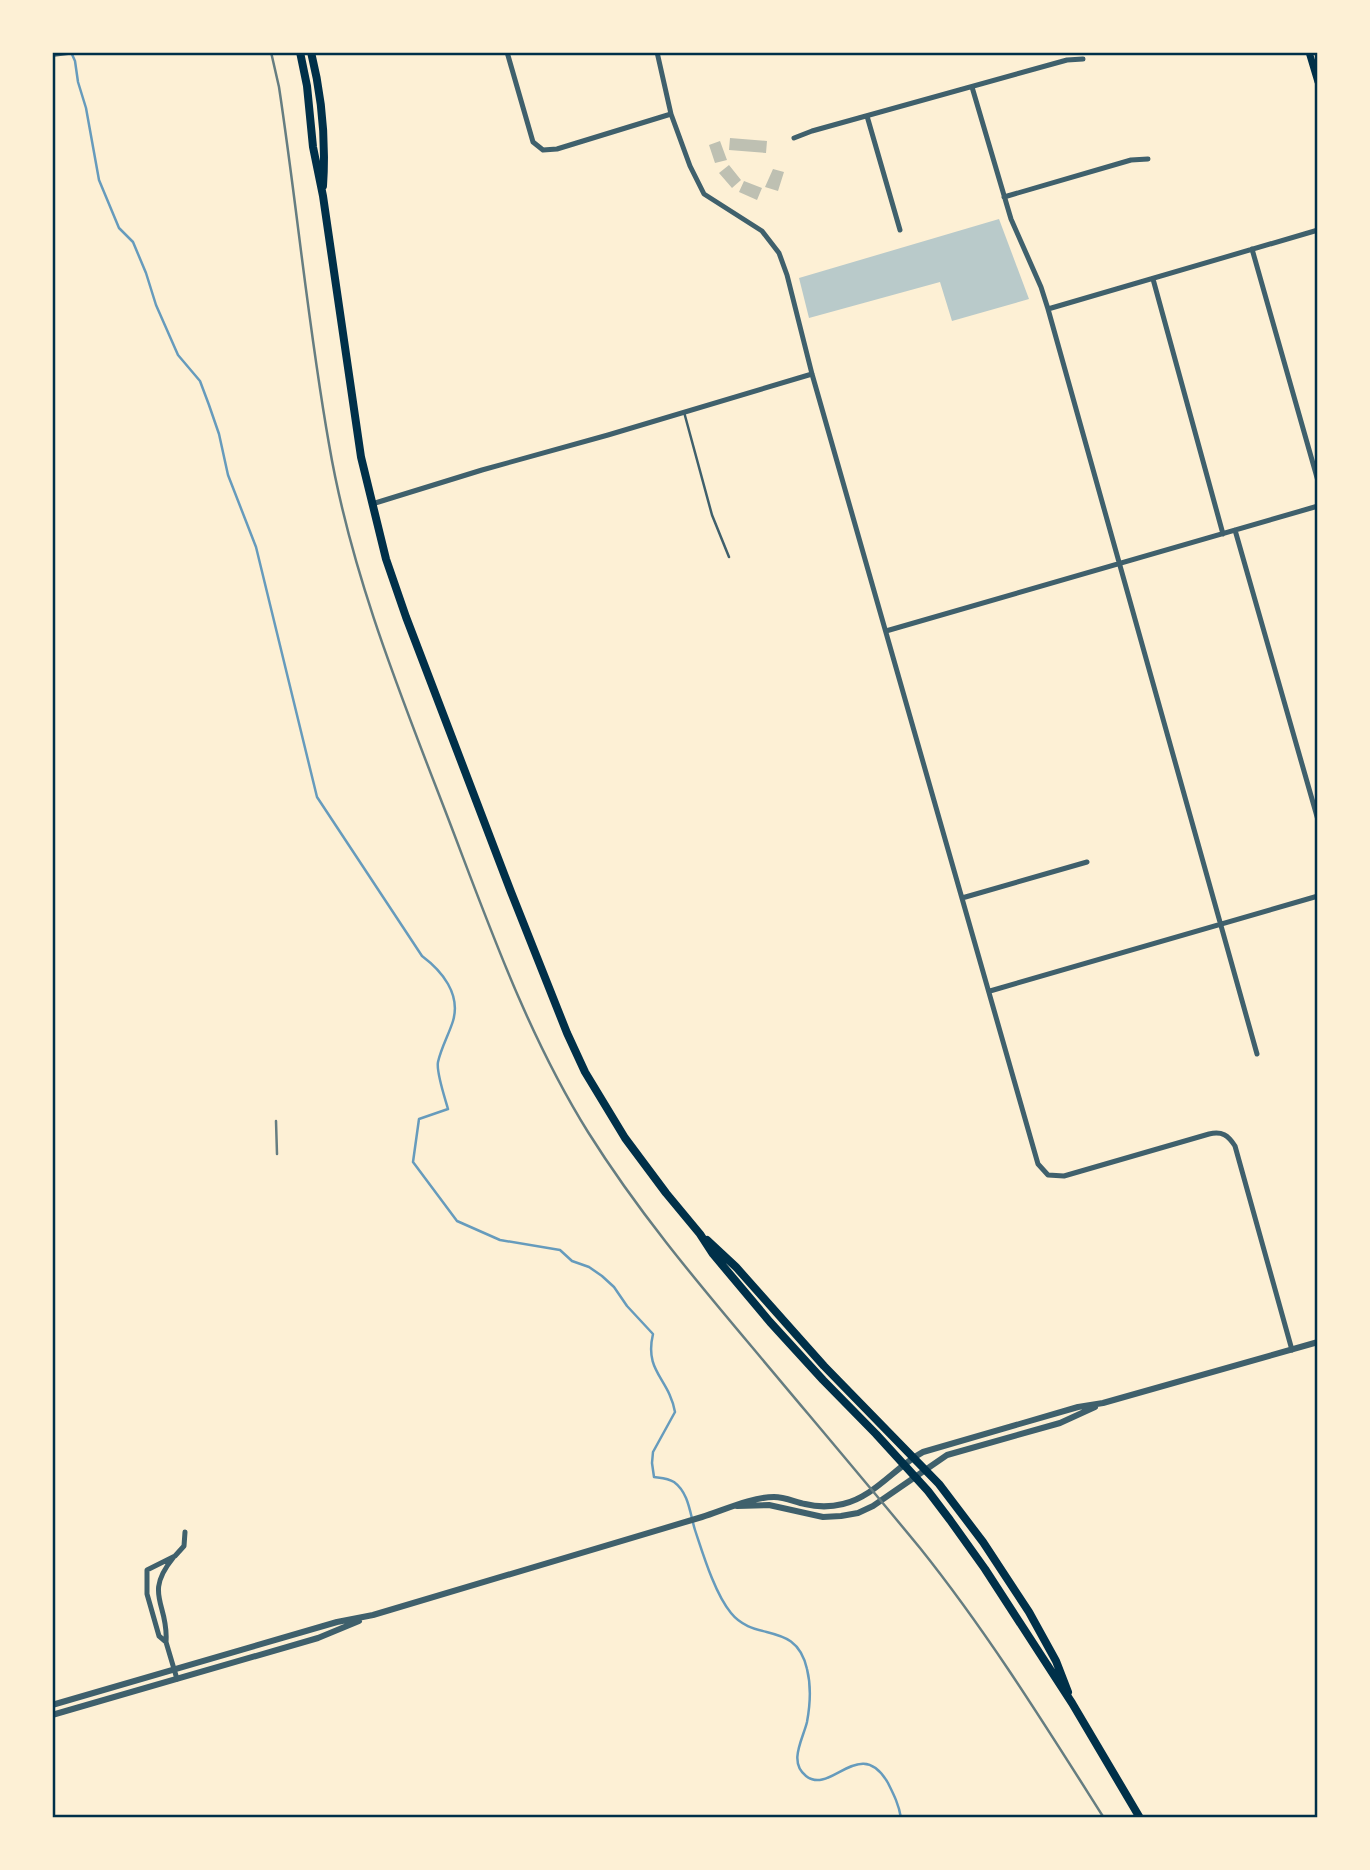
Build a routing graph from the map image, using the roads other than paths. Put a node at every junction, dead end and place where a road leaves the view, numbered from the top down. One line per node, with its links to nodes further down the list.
1 (68, 52): 7 (street)
2 (300, 52): 15 (main road)
3 (311, 52): 15 (main road)
4 (507, 52): 11 (street)
5 (657, 52): 11 (street)
6 (1309, 52): 9 (main road)
7 (55, 54)
8 (1083, 58): 10 (street)
9 (1318, 82)
10 (972, 87): 12 (street); 16 (street)
11 (671, 114): 22 (street)
12 (867, 116): 13 (street); 17 (street)
13 (794, 138)
14 (1147, 159): 16 (street)
15 (323, 196): 25 (main road)
16 (1004, 197): 21 (street)
17 (900, 230)
18 (1318, 230): 19 (street)
19 (1252, 249): 20 (street); 24 (street)
20 (1153, 279): 21 (street); 28 (street)
21 (1048, 309): 30 (street)
22 (812, 374): 23 (street); 31 (street)
23 (684, 412): 25 (street); 29 (lane)
24 (1318, 481)
25 (371, 504): 39 (main road)
26 (1318, 506): 27 (street)
27 (1235, 530): 28 (street); 32 (street)
28 (1223, 534): 30 (street)
29 (729, 557)
30 (1119, 564): 31 (street); 36 (street)
31 (886, 631): 35 (street)
32 (1318, 820)
33 (1087, 862): 35 (street)
34 (1318, 897): 36 (street)
35 (962, 898): 37 (street)
36 (1222, 925): 37 (street); 38 (street)
37 (989, 991): 41 (street)
38 (1257, 1054)
39 (700, 1234): 43 (main road); 43 (main road)
40 (1318, 1342): 41 (street)
41 (1292, 1350): 42 (street)
42 (1103, 1403): 43 (street); 44 (street)
43 (909, 1461): 44 (main road); 44 (main road); 45 (street)
44 (920, 1473): 45 (street); 52 (main road); 52 (main road)
45 (737, 1506): 48 (street)
46 (185, 1532): 47 (street)
47 (175, 1556): 49 (street); 49 (street)
48 (373, 1615): 50 (street); 51 (street)
49 (166, 1642): 50 (street)
50 (174, 1670): 51 (street); 53 (street)
51 (177, 1679): 54 (street)
52 (1072, 1703): 55 (main road)
53 (52, 1705)
54 (52, 1715)
55 (1140, 1818)

